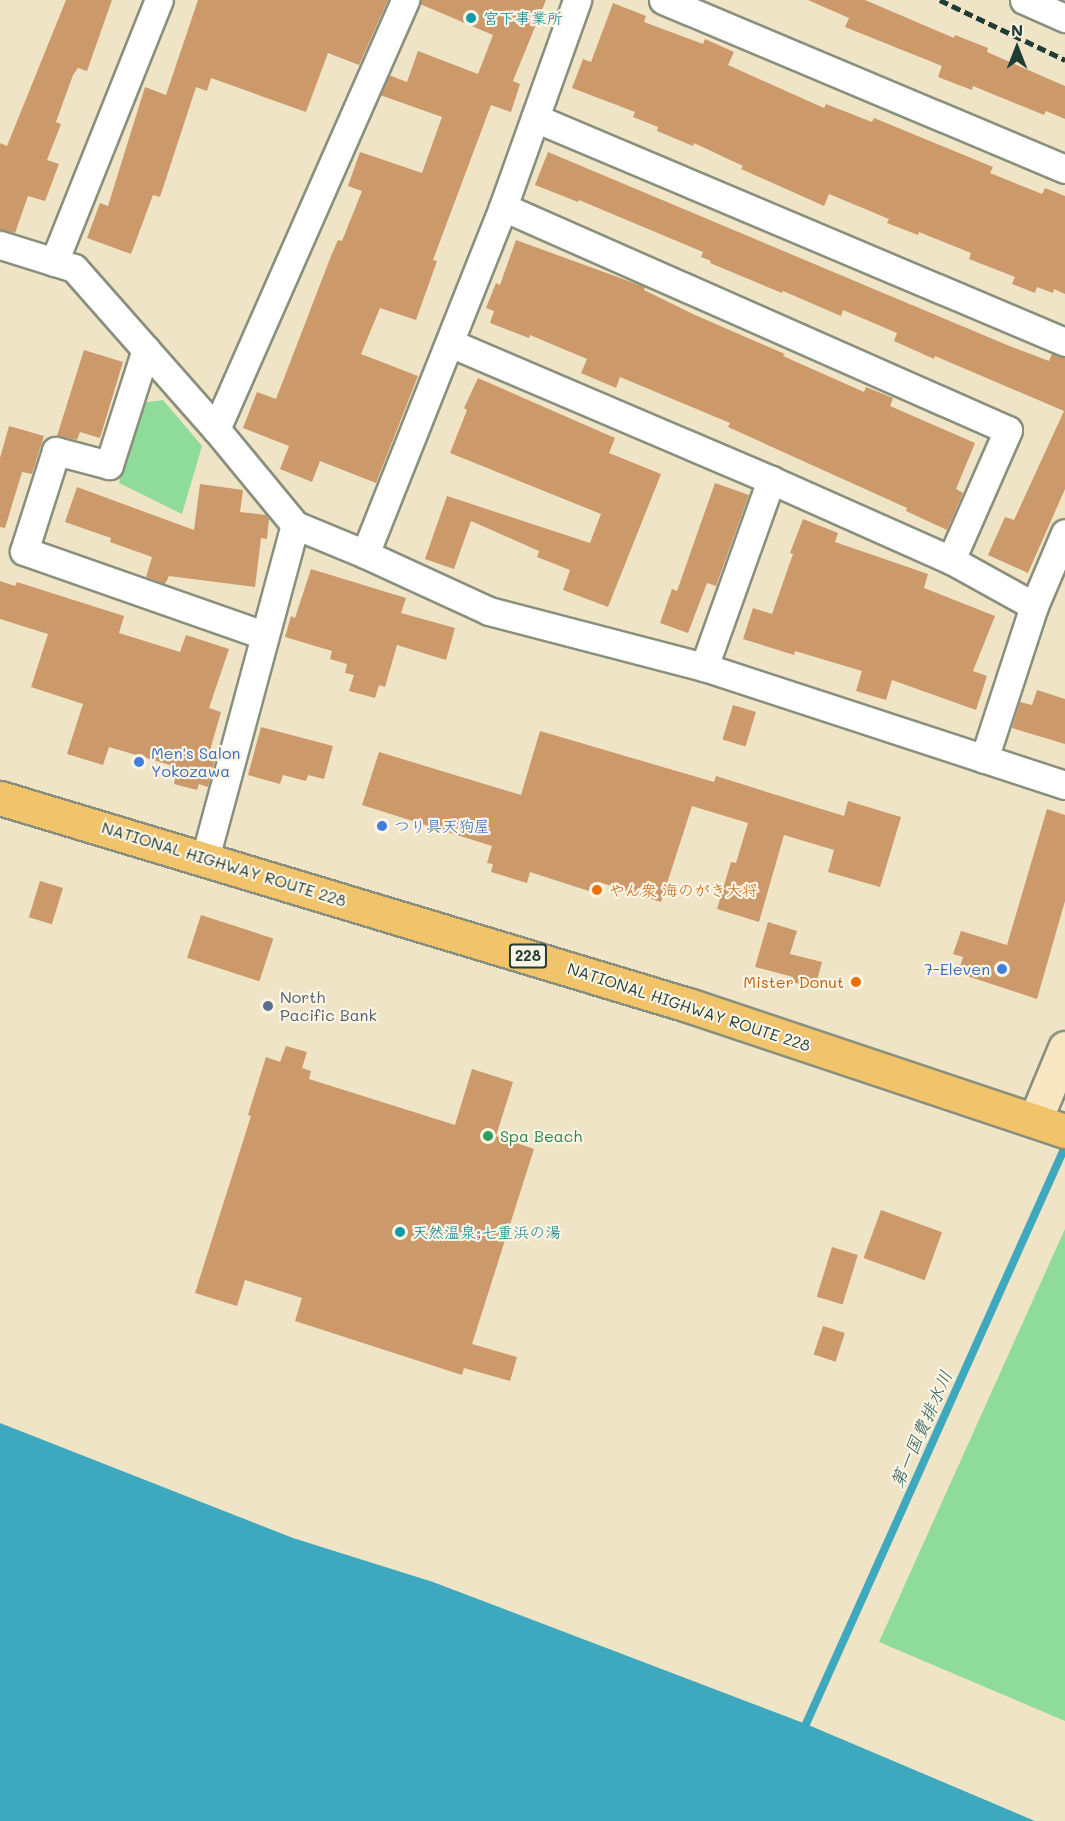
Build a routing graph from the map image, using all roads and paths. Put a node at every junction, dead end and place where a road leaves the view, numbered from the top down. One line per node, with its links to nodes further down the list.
1 (159, 0): 11 (street)
2 (405, 0): 15 (street)
3 (577, 0): 7 (street)
4 (663, 0): 8 (street)
5 (1024, 0): 6 (street)
6 (1065, 18)
7 (535, 118): 9 (street); 12 (street)
8 (1065, 169)
9 (503, 207): 13 (street); 20 (street)
10 (0, 245): 11 (street)
11 (54, 262): 14 (street)
12 (1065, 342)
13 (450, 343): 16 (street); 19 (street)
14 (146, 349): 15 (street); 22 (street)
15 (216, 429): 17 (street)
16 (771, 480): 20 (street); 23 (street)
17 (295, 525): 19 (street); 22 (street)
18 (1065, 533): 21 (street)
19 (365, 554): 23 (street)
20 (951, 560): 21 (street)
21 (1034, 606): 24 (street)
22 (264, 635): 27 (street)
23 (704, 667): 24 (street)
24 (984, 759): 25 (street)
25 (1065, 785)
26 (0, 798): 27 (highway, NATIONAL HIGHWAY ROUTE 228 / 228)
27 (205, 858): 29 (highway, NATIONAL HIGHWAY ROUTE 228 / 228)
28 (1065, 1048): 29 (street)
29 (1050, 1126)

